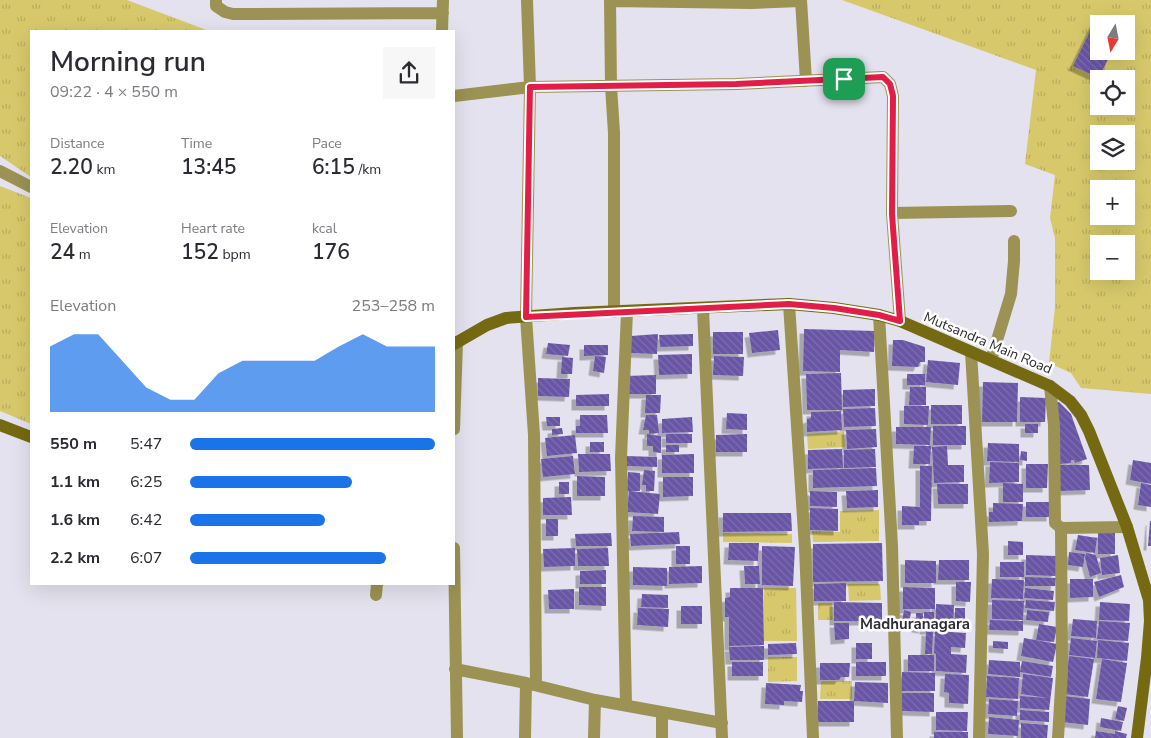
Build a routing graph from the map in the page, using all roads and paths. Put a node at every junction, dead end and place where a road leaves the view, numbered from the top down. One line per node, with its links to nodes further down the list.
1 (216, 0): 6 (street)
2 (443, 0): 6 (street)
3 (527, 0): 10 (street)
4 (610, 0): 5 (street); 9 (street)
5 (801, 1): 8 (street)
6 (443, 13): 7 (street)
7 (442, 30)
8 (806, 81): 9 (street); 15 (street)
9 (611, 86): 10 (street); 20 (street)
10 (530, 87): 11 (street); 22 (street)
11 (455, 96)
12 (0, 171): 13 (street)
13 (30, 186)
14 (1011, 211): 15 (street)
15 (892, 214): 23 (street)
16 (1014, 241): 26 (street)
17 (789, 304): 18 (street, Mutsandra Main Road); 21 (street, Mutsandra Main Road); 44 (street)
18 (702, 309): 19 (street, Mutsandra Main Road); 38 (street)
19 (627, 311): 20 (street, Mutsandra Main Road); 36 (street)
20 (614, 312): 22 (street, Mutsandra Main Road)
21 (879, 315): 23 (street, Mutsandra Main Road); 45 (street)
22 (526, 317): 24 (street, Mutsandra Main Road); 34 (street)
23 (900, 321): 25 (street, Mutsandra Main Road)
24 (455, 343)
25 (971, 352): 26 (street, Mutsandra Main Road); 46 (street)
26 (991, 360): 27 (street, Mutsandra Main Road)
27 (1050, 386): 30 (street, Mutsandra Main Road); 31 (street)
28 (0, 425): 29 (street)
29 (30, 437)
30 (1128, 527): 31 (street); 48 (street, Mutsandra Main Road)
31 (1061, 528): 47 (street)
32 (454, 585): 33 (street)
33 (455, 669): 34 (street); 39 (street)
34 (531, 684): 35 (street); 40 (street)
35 (595, 700): 36 (street); 41 (street)
36 (626, 705): 37 (street)
37 (662, 713): 38 (street); 42 (street)
38 (722, 723): 43 (street)
39 (458, 738)
40 (525, 738)
41 (594, 738)
42 (662, 738)
43 (722, 738)
44 (813, 738)
45 (897, 738)
46 (979, 738)
47 (1058, 738)
48 (1138, 738)

